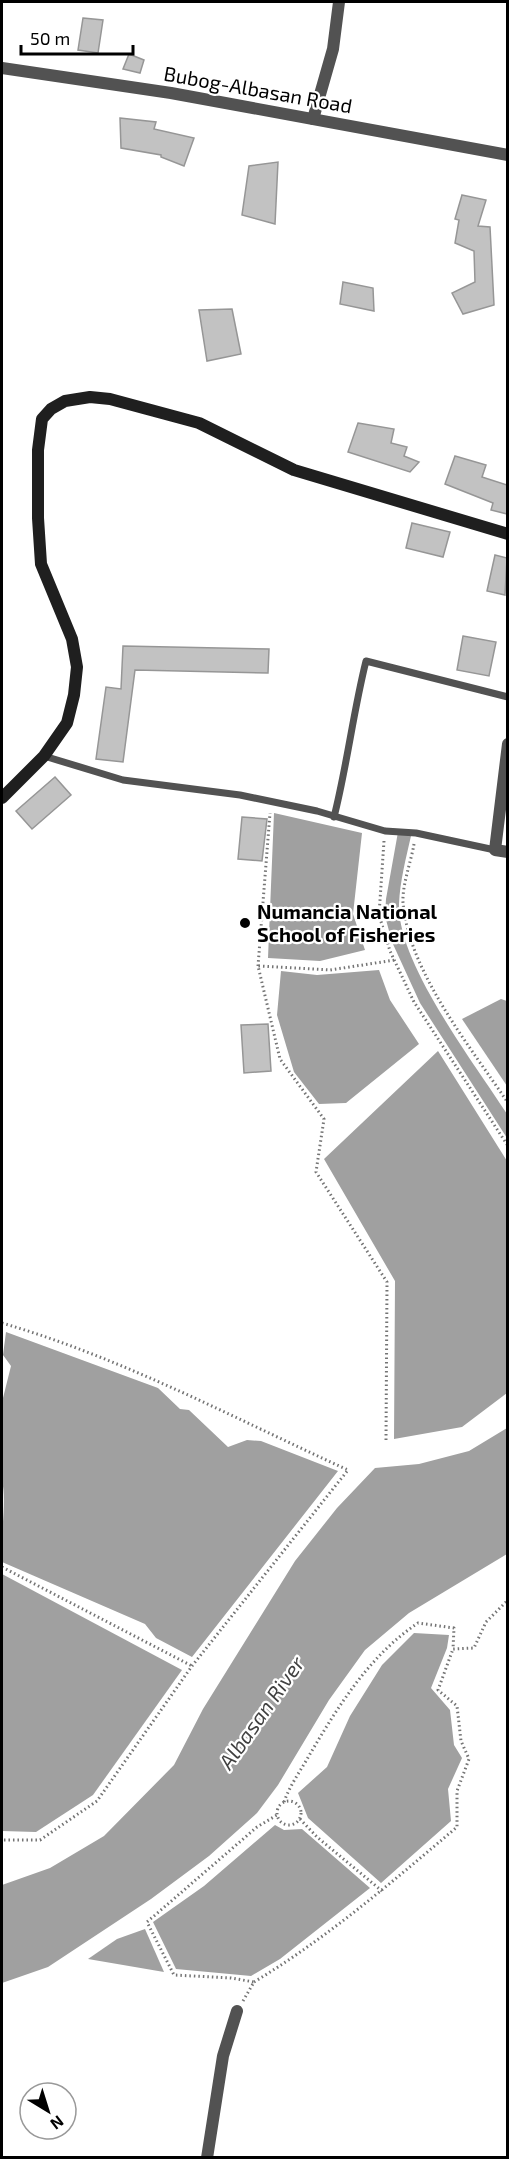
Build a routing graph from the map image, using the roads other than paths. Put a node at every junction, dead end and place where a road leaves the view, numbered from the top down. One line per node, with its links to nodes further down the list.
1 (339, 2): 3 (street)
2 (2, 68): 3 (street, Bubog-Albasan Road)
3 (313, 119): 4 (street, Bubog-Albasan Road)
4 (507, 155)
5 (507, 534): 8 (street)
6 (507, 697): 10 (lane)
7 (507, 744): 11 (street)
8 (44, 756): 9 (street); 10 (lane)
9 (2, 798)
10 (334, 818): 11 (lane)
11 (501, 851)
12 (237, 2011): 13 (street)
13 (207, 2157)

